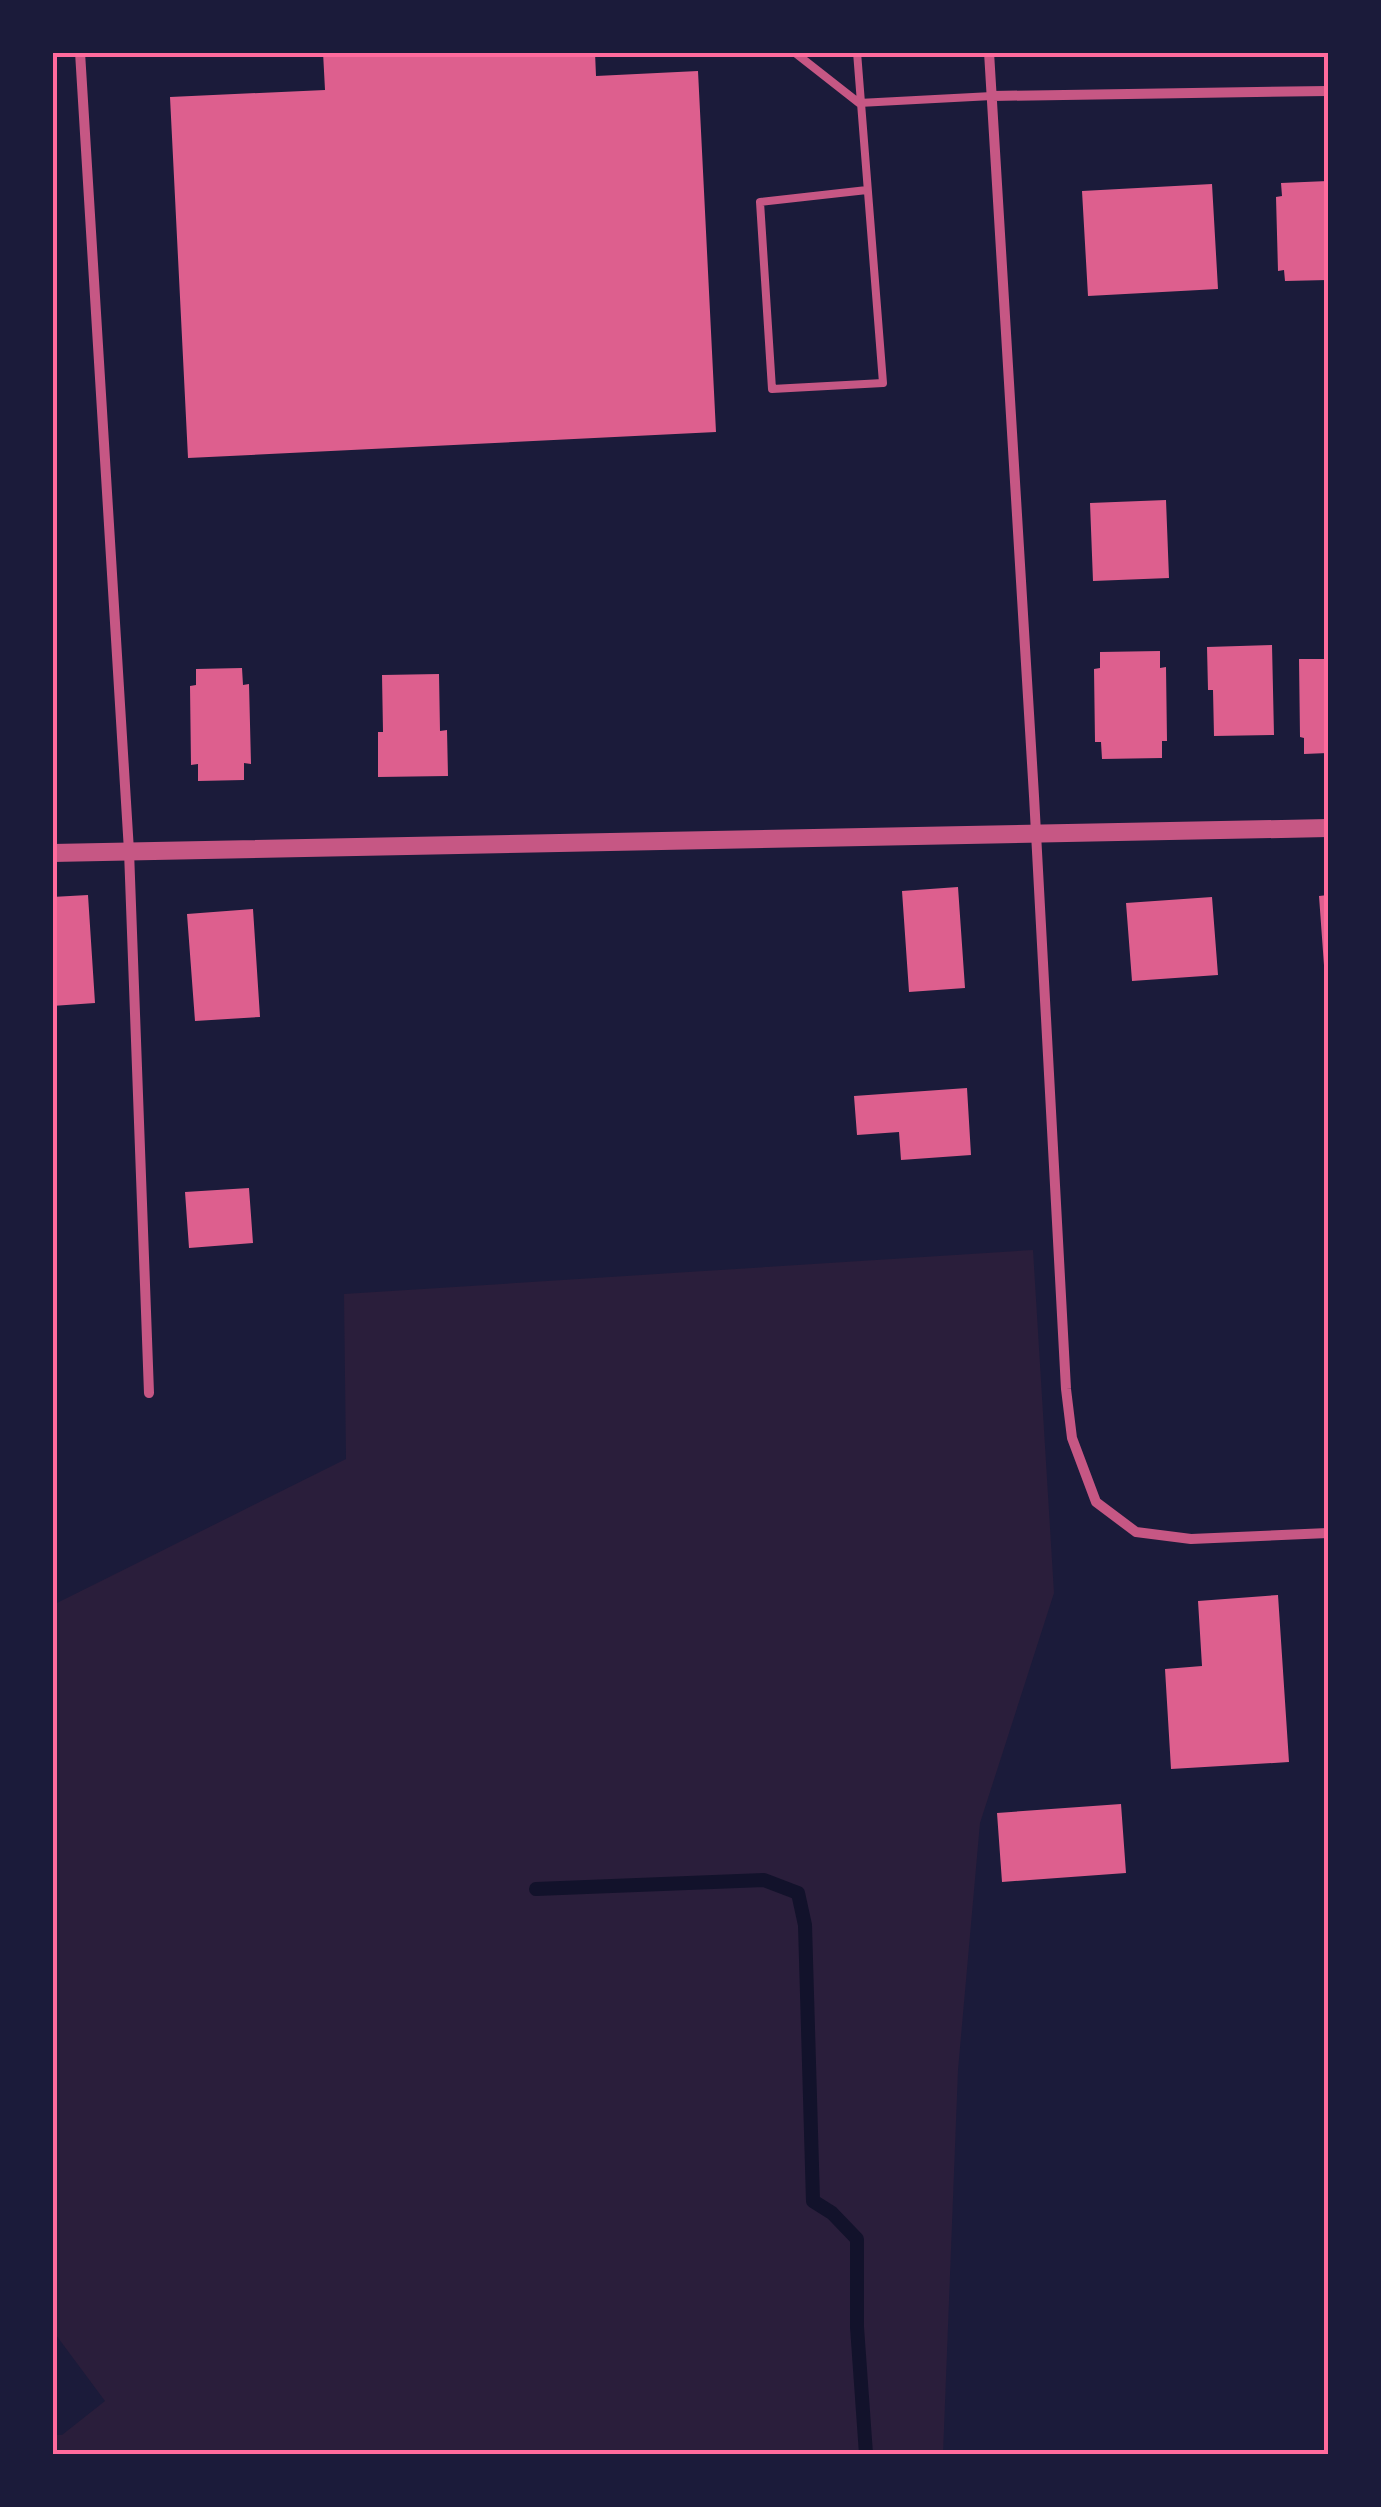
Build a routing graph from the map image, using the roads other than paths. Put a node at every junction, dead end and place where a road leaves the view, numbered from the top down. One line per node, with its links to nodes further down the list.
1 (80, 52): 11 (street)
2 (794, 52): 7 (lane)
3 (857, 52): 7 (lane)
4 (989, 52): 6 (street)
5 (1328, 91): 6 (street)
6 (992, 96): 7 (lane); 10 (street)
7 (859, 104): 8 (lane)
8 (867, 190): 8 (lane)
9 (1328, 828): 10 (street)
10 (1036, 834): 11 (street); 14 (street)
11 (129, 851): 12 (street); 13 (street)
12 (52, 852)
13 (149, 1393)
14 (1328, 1533)

